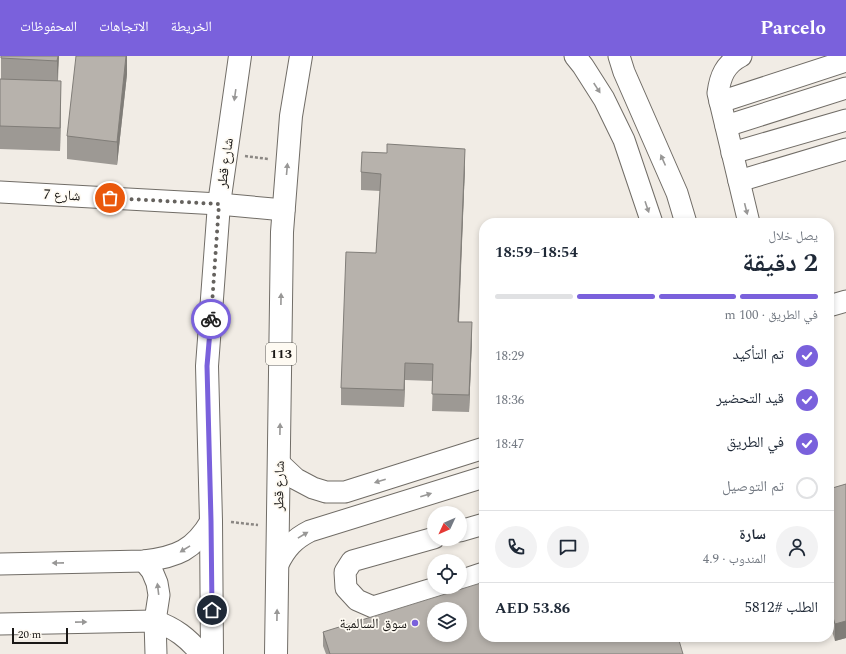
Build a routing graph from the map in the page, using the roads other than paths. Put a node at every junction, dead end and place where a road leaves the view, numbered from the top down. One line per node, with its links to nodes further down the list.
1 (240, 56): 15 (main road, شارع قطر, one-way to 15)
2 (301, 56): 16 (main road, شارع قطر / 113, one-way to 2)
3 (575, 56): 17 (street, one-way to 17)
4 (620, 56): 18 (street, one-way to 4)
5 (741, 56): 8 (street)
6 (846, 61): 8 (street)
7 (846, 88): 10 (street)
8 (720, 102): 10 (street)
9 (846, 120): 12 (street)
10 (726, 126): 12 (street)
11 (846, 149): 13 (street)
12 (732, 153): 13 (street)
13 (739, 181): 19 (street, one-way to 19)
14 (0, 192): 15 (street, شارع 7)
15 (219, 204): 16 (street, شارع 7); 25 (main road, شارع قطر)
16 (284, 210): 23 (main road, شارع قطر / 113, one-way to 16)
17 (650, 218)
18 (684, 218)
19 (749, 218)
20 (846, 301): 21 (street)
21 (834, 305)
22 (479, 450): 23 (street, one-way to 23)
23 (279, 462): 31 (main road, شارع قطر / 113)
24 (479, 479): 31 (street, one-way to 24)
25 (211, 521): 29 (street, one-way to 29); 39 (main road, شارع قطر)
26 (479, 525): 27 (street)
27 (467, 529)
28 (427, 540): 34 (street)
29 (144, 561): 30 (street, one-way to 30); 35 (street, one-way to 29)
30 (0, 564)
31 (278, 564): 40 (main road, شارع قطر / 113, one-way to 31)
32 (479, 575): 33 (street)
33 (467, 579)
34 (427, 591)
35 (155, 621): 36 (street, one-way to 35); 37 (street); 38 (street)
36 (0, 624)
37 (156, 654)
38 (201, 654)
39 (212, 654)
40 (276, 654)

